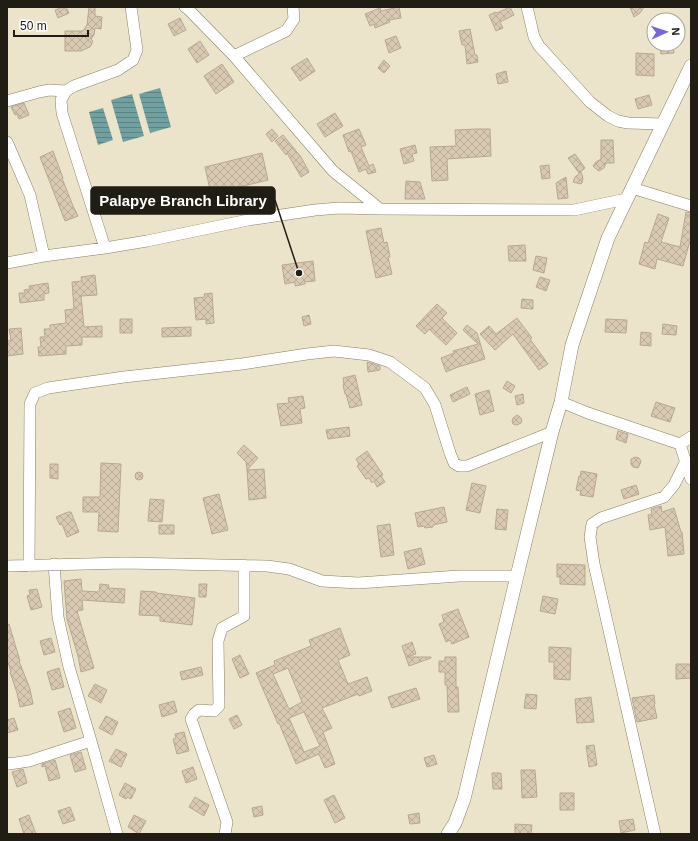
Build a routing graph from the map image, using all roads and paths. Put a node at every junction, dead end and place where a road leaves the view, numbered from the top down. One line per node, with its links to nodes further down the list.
1 (131, 7): 7 (street)
2 (184, 7): 5 (street)
3 (293, 7): 5 (street)
4 (527, 7): 9 (street)
5 (234, 56): 13 (street)
6 (691, 66): 9 (street)
7 (66, 91): 8 (street); 14 (street)
8 (7, 101)
9 (662, 124): 11 (street)
10 (7, 142): 15 (street)
11 (629, 194): 12 (street); 13 (street); 17 (street)
12 (691, 206)
13 (380, 209): 14 (street)
14 (105, 248): 15 (street)
15 (44, 256): 16 (street)
16 (7, 263)
17 (561, 402): 18 (street); 20 (street)
18 (552, 432): 26 (street); 27 (street)
19 (691, 437): 20 (street)
20 (680, 444): 21 (street)
21 (685, 463): 22 (street); 33 (street)
22 (691, 479)
23 (54, 564): 24 (street); 26 (street); 28 (street)
24 (244, 565): 27 (street); 31 (street)
25 (7, 566): 26 (street)
26 (29, 566)
27 (517, 576): 32 (street)
28 (91, 741): 29 (street); 30 (street)
29 (7, 763)
30 (117, 834)
31 (225, 834)
32 (448, 834)
33 (655, 834)

